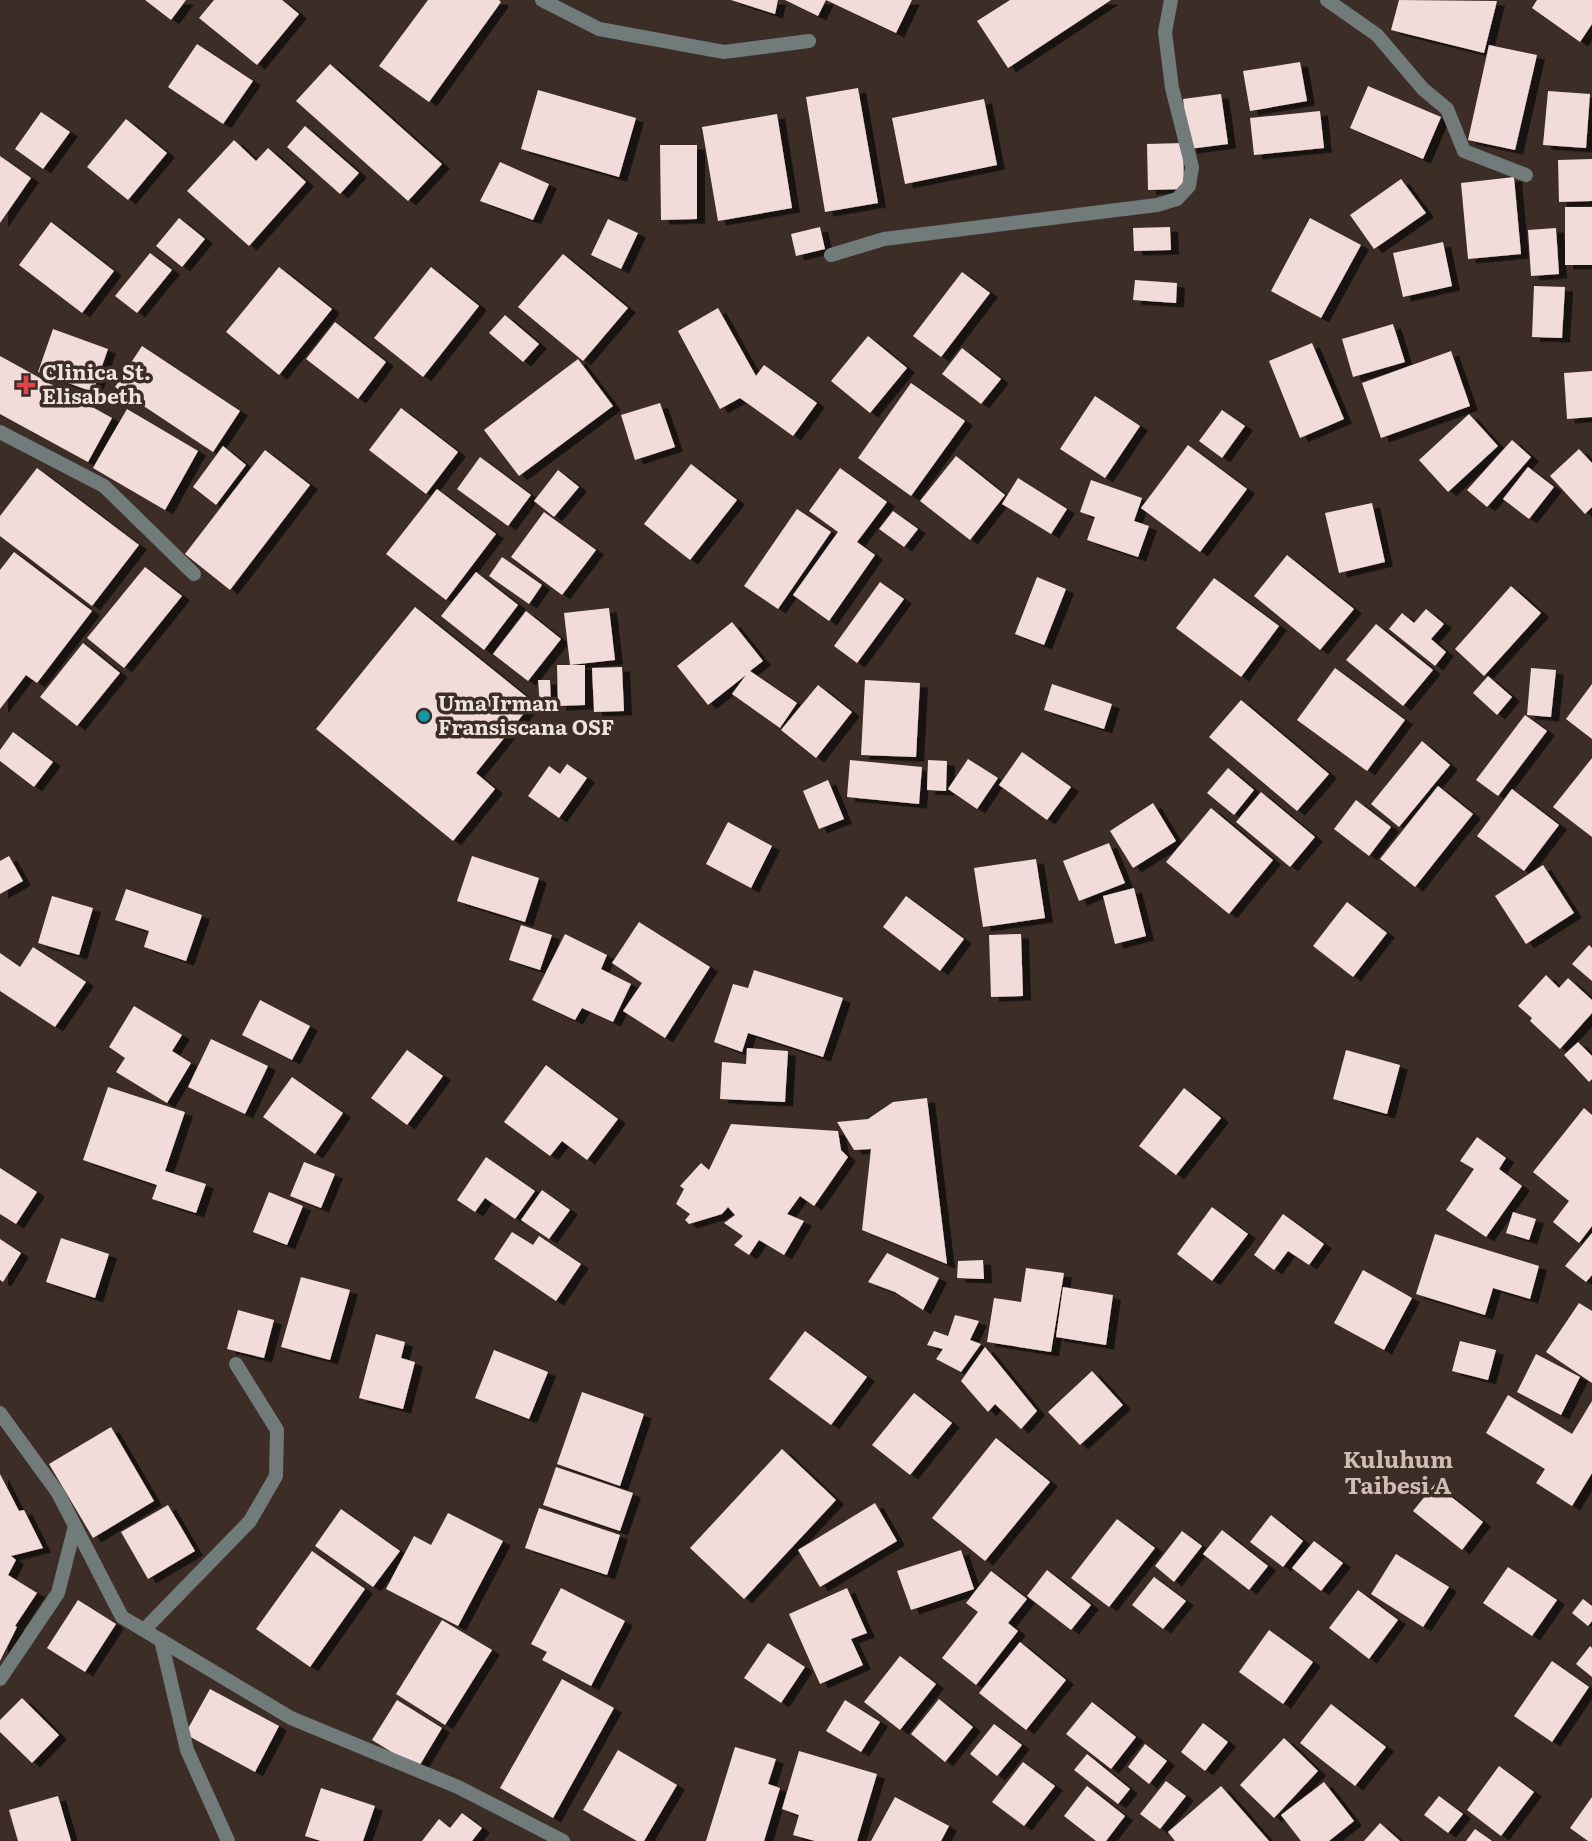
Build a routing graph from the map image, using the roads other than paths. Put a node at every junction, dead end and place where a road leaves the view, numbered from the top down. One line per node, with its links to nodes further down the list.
1 (542, 0): 4 (street)
2 (1171, 0): 6 (street)
3 (1327, 0): 5 (street)
4 (809, 41)
5 (1526, 175)
6 (831, 255)
7 (0, 432): 8 (street)
8 (194, 574)
9 (236, 1364): 12 (street)
10 (0, 1413): 11 (street)
11 (75, 1526): 12 (street); 14 (street)
12 (144, 1630): 13 (street)
13 (161, 1640): 15 (street); 16 (street)
14 (0, 1679)
15 (228, 1841)
16 (563, 1841)

